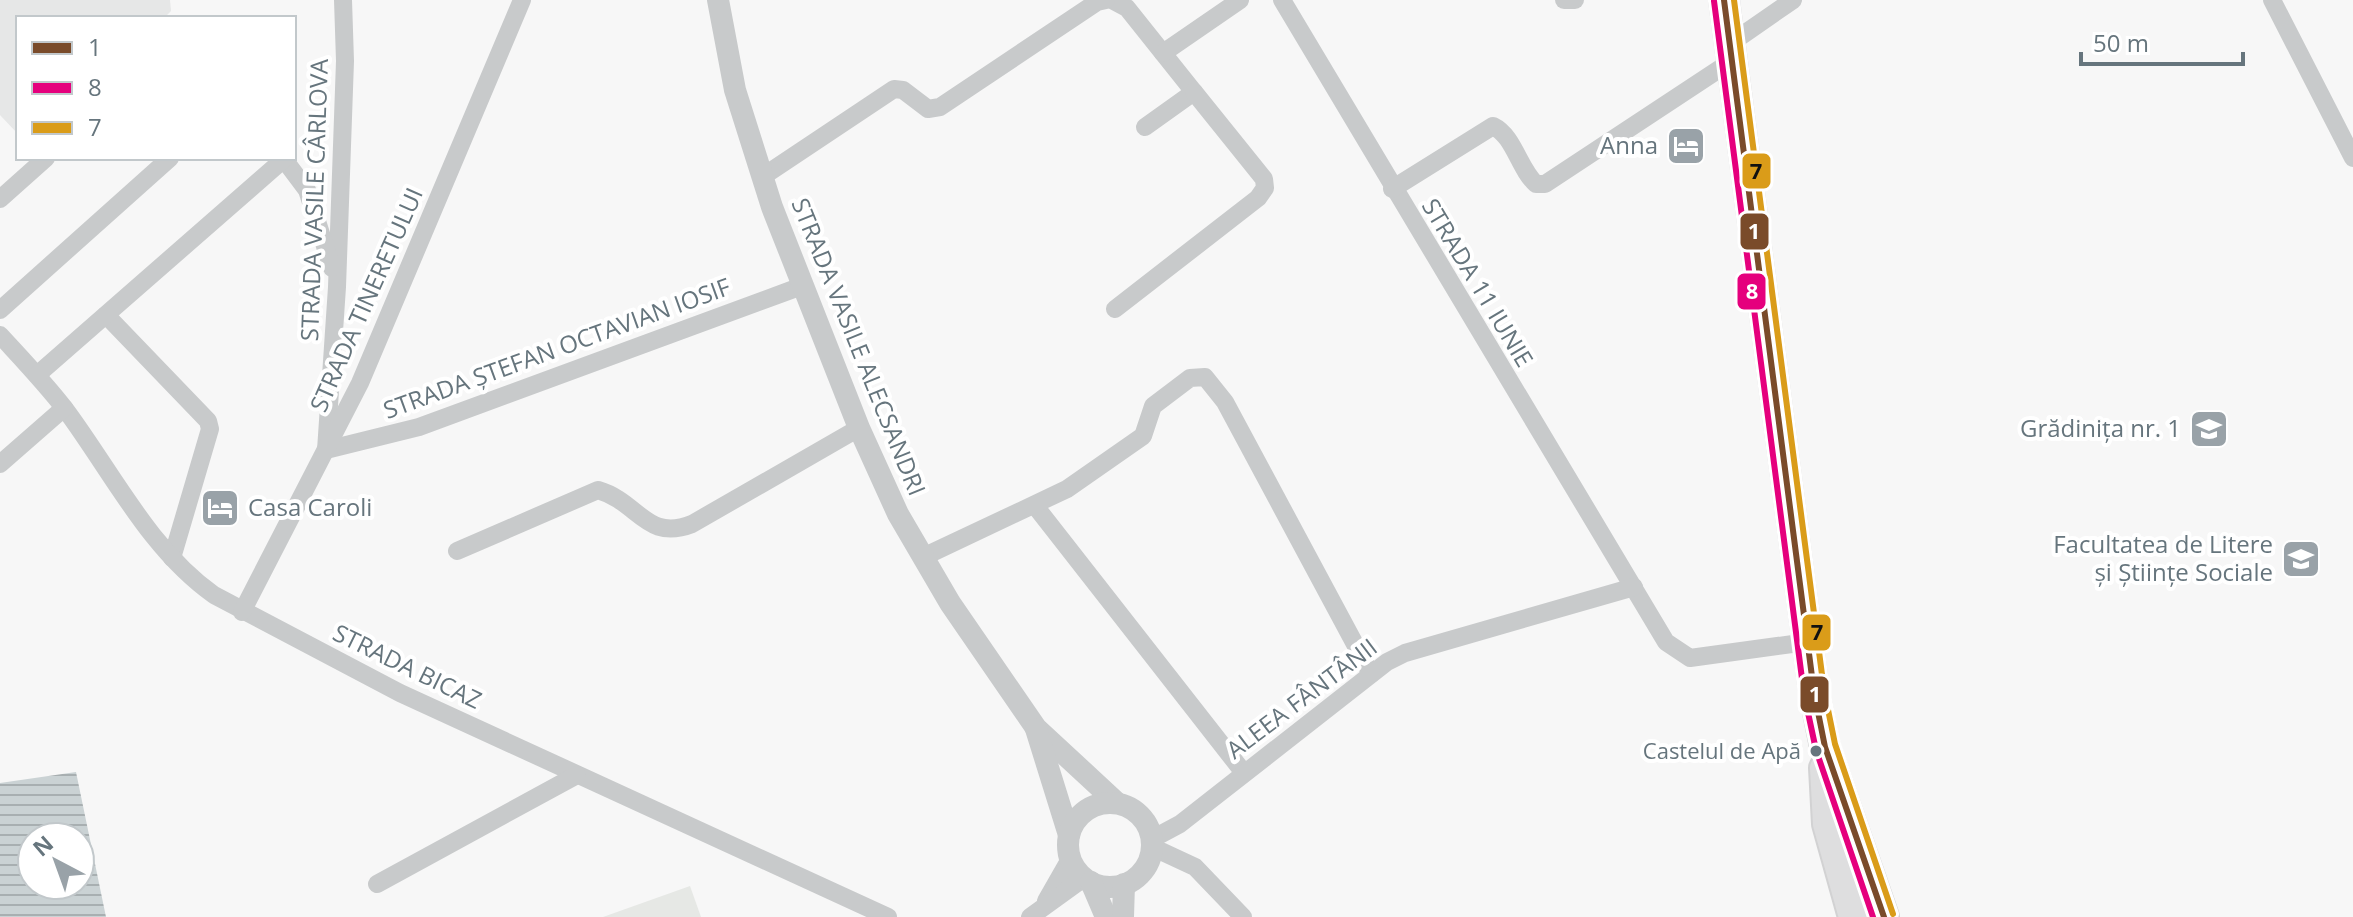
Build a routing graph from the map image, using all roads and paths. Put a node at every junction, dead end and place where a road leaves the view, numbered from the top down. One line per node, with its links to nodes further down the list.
1 (343, 0): 25 (street, STRADA VASILE CÂRLOVA)
2 (522, 0): 33 (street, STRADA TINERETULUI)
3 (1109, 0): 13 (street); 21 (street)
4 (1240, 0): 13 (street)
5 (1282, 0): 22 (street, STRADA 11 IUNIE)
6 (1564, 0): 7 (street)
7 (1575, 0)
8 (1724, 0): 12 (main road)
9 (1793, 0): 12 (street)
10 (2272, 0): 16 (street)
11 (721, 2): 21 (street, STRADA VASILE ALECSANDRI)
12 (1732, 52): 22 (street); 41 (main road)
13 (1163, 53): 14 (street)
14 (1194, 92): 15 (street); 26 (street)
15 (1145, 127)
16 (2353, 158)
17 (44, 160): 23 (street)
18 (168, 160): 27 (street)
19 (281, 160): 28 (street)
20 (284, 160): 25 (street)
21 (762, 177): 24 (street, STRADA VASILE ALECSANDRI)
22 (1392, 189): 39 (street, STRADA 11 IUNIE)
23 (0, 199)
24 (802, 286): 32 (street, STRADA VASILE ALECSANDRI); 33 (street, STRADA ȘTEFAN OCTAVIAN IOSIF)
25 (337, 287): 33 (street, STRADA VASILE CÂRLOVA)
26 (1115, 309)
27 (0, 310)
28 (106, 315): 30 (street); 38 (street)
29 (0, 335): 30 (street, STRADA BICAZ)
30 (37, 375): 31 (street, STRADA BICAZ)
31 (64, 408): 34 (street); 38 (street, STRADA BICAZ)
32 (859, 428): 36 (street); 37 (street, STRADA VASILE ALECSANDRI)
33 (326, 450): 40 (street, STRADA TINERETULUI)
34 (0, 464)
35 (1036, 507): 37 (street); 42 (street); 45 (street)
36 (457, 551)
37 (923, 557): 43 (street, STRADA VASILE ALECSANDRI)
38 (172, 558): 40 (street, STRADA BICAZ)
39 (1634, 587): 41 (street, STRADA 11 IUNIE); 42 (street, ALEEA FÂNTÂNII)
40 (242, 612): 46 (street, STRADA BICAZ)
41 (1807, 642): 44 (main road)
42 (1371, 674): 45 (street, ALEEA FÂNTÂNII)
43 (1036, 728): 47 (street, STRADA VASILE ALECSANDRI); 48 (street, STRADA VASILE ALECSANDRI)
44 (1825, 747): 59 (main road); 60 (main road)
45 (1244, 773): 49 (street, ALEEA FÂNTÂNII)
46 (577, 775): 52 (street); 55 (street, STRADA BICAZ)
47 (1117, 803): 48 (street); 49 (street)
48 (1069, 835): 50 (street)
49 (1152, 843): 53 (street); 58 (street)
50 (1070, 859): 51 (street); 54 (street)
51 (1087, 880): 53 (street); 54 (street); 56 (street)
52 (377, 884)
53 (1124, 884): 57 (street)
54 (1036, 912)
55 (888, 917)
56 (1106, 917)
57 (1123, 917)
58 (1243, 917)
59 (1853, 917)
60 (1884, 917)

